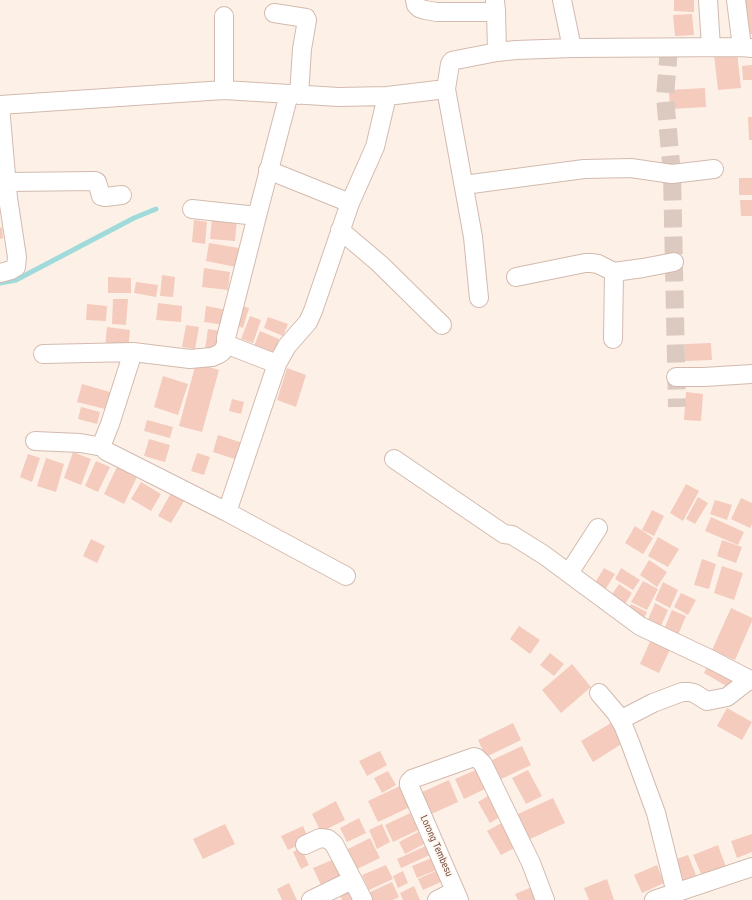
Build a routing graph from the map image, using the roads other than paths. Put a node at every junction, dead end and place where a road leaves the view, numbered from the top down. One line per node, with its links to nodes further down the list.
1 (415, 0): 5 (street)
2 (562, 0): 9 (street)
3 (708, 0): 8 (street)
4 (736, 0): 10 (street)
5 (495, 6): 11 (street)
6 (274, 13): 14 (street)
7 (224, 16): 13 (street)
8 (711, 47): 9 (street); 10 (street)
9 (572, 48): 11 (street)
10 (747, 48)
11 (497, 52): 12 (street)
12 (446, 89): 15 (street); 20 (street)
13 (224, 90): 14 (street); 16 (street)
14 (294, 95): 15 (street); 18 (street)
15 (387, 96): 22 (street)
16 (0, 106): 19 (street)
17 (714, 168): 20 (street)
18 (268, 170): 22 (street); 24 (street)
19 (7, 182): 21 (street); 28 (street)
20 (464, 185): 30 (street)
21 (122, 195)
22 (350, 203): 25 (street)
23 (192, 209): 24 (street)
24 (257, 216): 33 (street)
25 (340, 230): 31 (street); 36 (street)
26 (674, 262): 27 (street)
27 (614, 272): 29 (street); 32 (street)
28 (0, 274)
29 (516, 277)
30 (479, 298)
31 (442, 325)
32 (613, 338)
33 (227, 343): 34 (street); 36 (street)
34 (133, 352): 35 (street); 40 (street)
35 (43, 354)
36 (277, 364): 42 (street)
37 (752, 374): 38 (street)
38 (676, 377)
39 (35, 441): 40 (street)
40 (103, 447): 42 (street)
41 (394, 459): 44 (street)
42 (227, 512): 45 (street)
43 (598, 528): 44 (street)
44 (568, 573): 46 (street)
45 (346, 576)
46 (751, 680): 48 (street)
47 (599, 693): 48 (street)
48 (620, 720): 52 (street)
49 (305, 845): 51 (street)
50 (752, 867): 52 (street)
51 (352, 880): 54 (street); 55 (street)
52 (676, 893): 58 (street)
53 (457, 896): 56 (street); 57 (street, Lorong Tembesu)
54 (311, 900)
55 (363, 900)
56 (437, 900)
57 (545, 900)
58 (654, 900)

